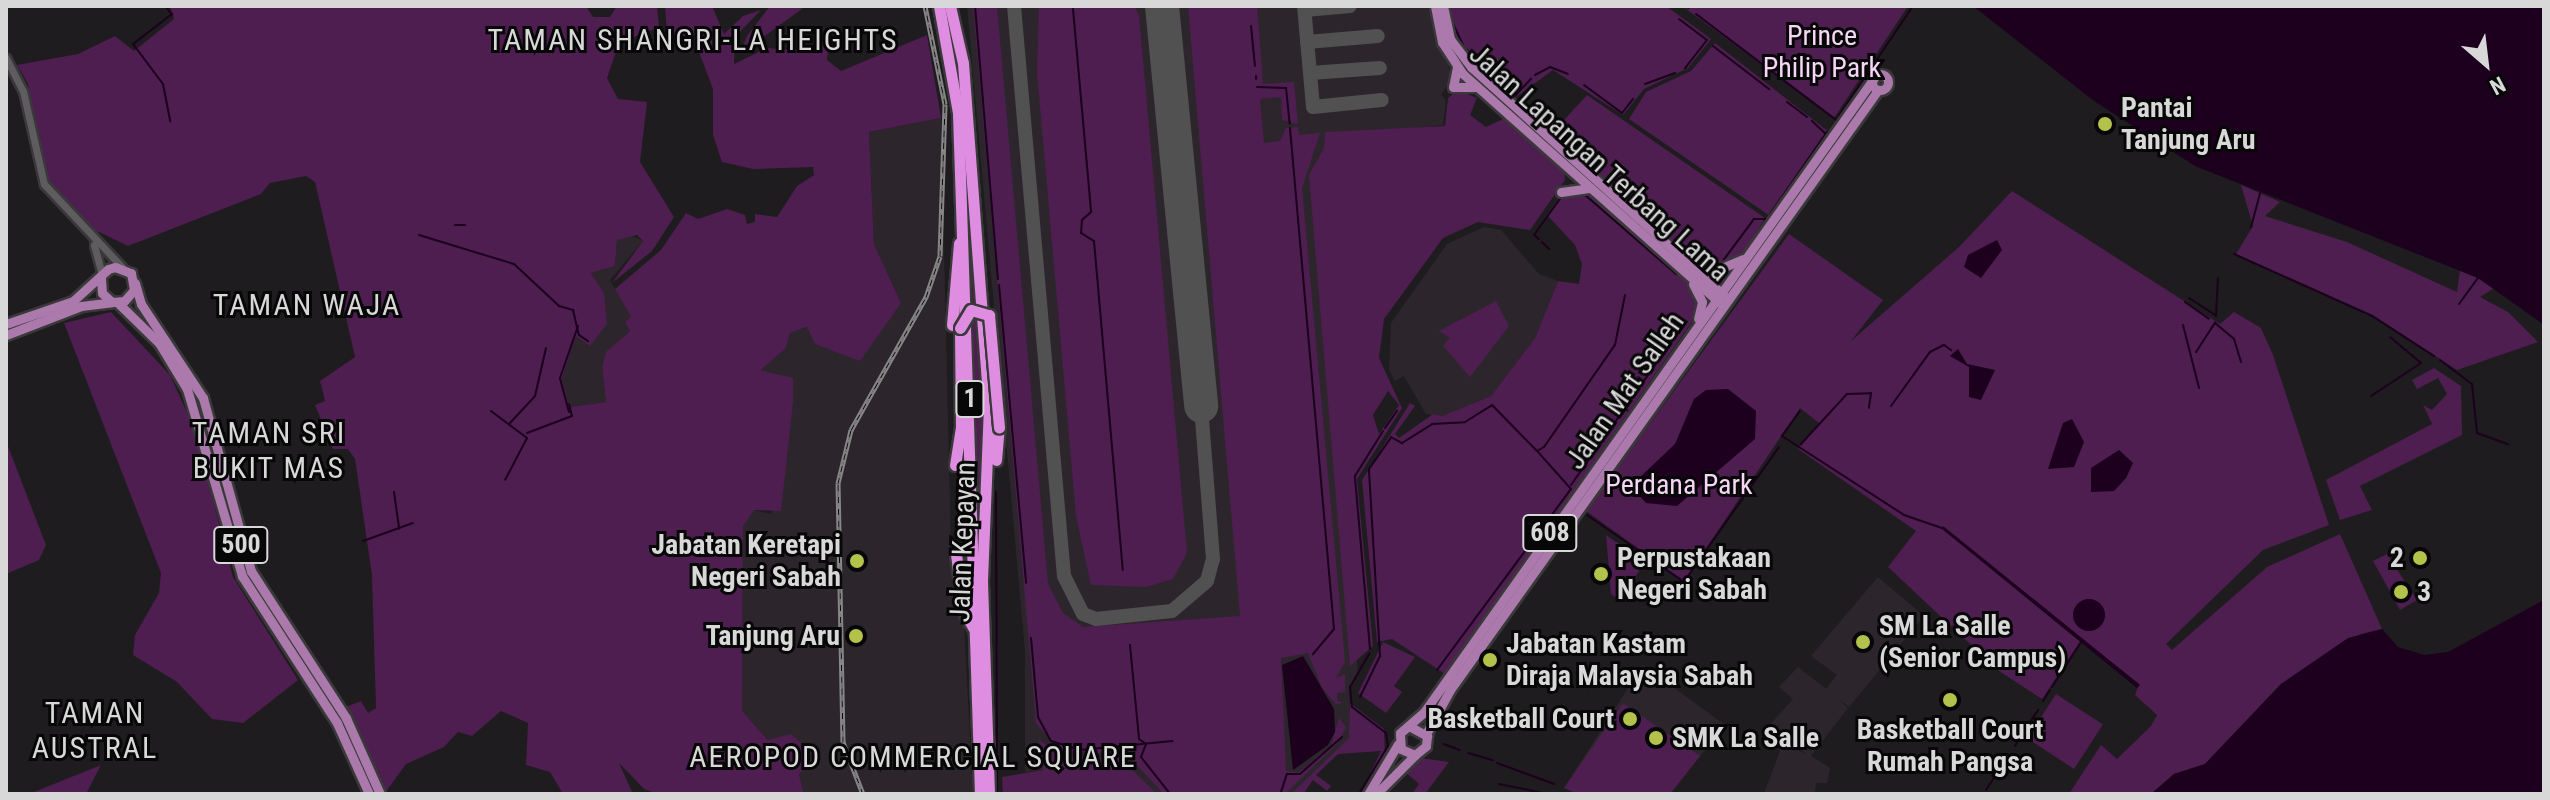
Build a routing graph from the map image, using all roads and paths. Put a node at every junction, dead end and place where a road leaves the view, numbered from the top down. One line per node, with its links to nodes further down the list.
1 (939, 6): 12 (highway, Jalan Kepayan / 1)
2 (950, 6): 29 (highway, Jalan Kepayan / 1)
3 (1435, 6): 6 (main road, Jalan Lapangan Terbang Lama)
4 (1443, 6): 16 (main road, Jalan Lapangan Terbang Lama)
5 (6, 58): 13 (street)
6 (1457, 67): 7 (main road, Jalan Lapangan Terbang Lama); 7 (main road)
7 (1477, 87): 8 (main road, Jalan Lapangan Terbang Lama)
8 (1565, 164): 9 (main road); 10 (main road, Jalan Lapangan Terbang Lama)
9 (1568, 181)
10 (1592, 188): 11 (main road); 18 (main road, Jalan Lapangan Terbang Lama)
11 (1561, 192)
12 (962, 215): 14 (highway, Jalan Kepayan / 1); 21 (highway)
13 (86, 229): 17 (street); 19 (street)
14 (963, 245): 21 (highway); 31 (highway, Jalan Kepayan / 1)
15 (1746, 257): 16 (main road); 22 (main road, Jalan Mat Salleh); 22 (main road, Jalan Mat Salleh)
16 (1690, 264): 22 (main road, Jalan Lapangan Terbang Lama)
17 (122, 267): 19 (main road); 20 (main road, 500)
18 (1687, 275): 22 (main road, Jalan Lapangan Terbang Lama); 26 (main road)
19 (102, 276): 23 (main road, 500); 24 (main road)
20 (135, 283): 23 (main road); 36 (main road, 500)
21 (954, 294): 25 (highway)
22 (1722, 300): 26 (main road, Jalan Mat Salleh / 608); 33 (main road, Jalan Mat Salleh / 608)
23 (114, 302): 27 (main road); 37 (main road, 500)
24 (6, 324)
25 (952, 325)
26 (1697, 327): 32 (main road, Jalan Mat Salleh / 608)
27 (6, 335)
28 (955, 465): 29 (highway, bridge)
29 (987, 495): 40 (highway, Jalan Kepayan / 1)
30 (956, 554): 31 (highway)
31 (975, 632): 39 (highway, Jalan Kepayan / 1)
32 (1409, 726): 33 (main road); 34 (main road, 608)
33 (1426, 734): 35 (main road, 608)
34 (1398, 744): 35 (main road); 41 (main road, 608)
35 (1415, 755): 42 (main road, 608)
36 (372, 769): 37 (main road); 38 (main road, 500)
37 (368, 790)
38 (380, 794)
39 (980, 794)
40 (989, 794)
41 (1368, 794)
42 (1376, 794)

